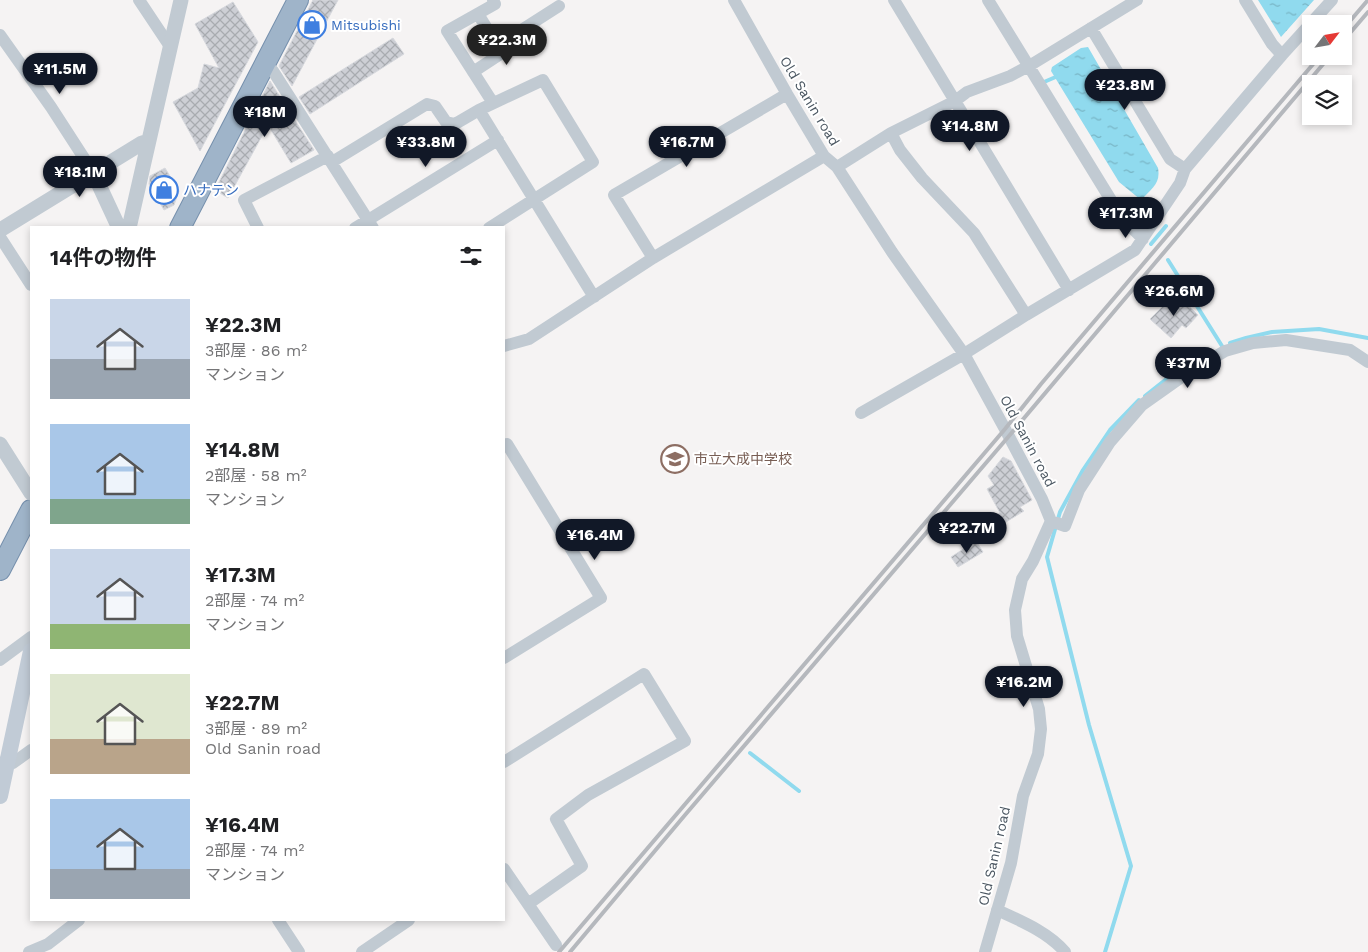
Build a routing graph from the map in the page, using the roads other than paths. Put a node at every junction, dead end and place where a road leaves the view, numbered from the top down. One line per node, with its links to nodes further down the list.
1 (139, 0): 15 (street)
2 (180, 0): 15 (street)
3 (298, 0): 18 (highway)
4 (493, 0): 12 (street)
5 (734, 0): 21 (street, Old Sanin road)
6 (894, 0): 22 (street)
7 (1137, 0): 13 (street)
8 (1245, 0): 17 (street)
9 (1332, 0): 17 (street)
10 (991, 1): 19 (street)
11 (559, 6): 16 (street)
12 (478, 14): 16 (street); 20 (street)
13 (1091, 28): 19 (street); 31 (street)
14 (0, 35): 32 (street)
15 (170, 45): 27 (street)
16 (498, 45): 20 (street)
17 (1282, 56): 31 (street)
18 (264, 64): 29 (street); 37 (highway)
19 (1029, 66): 22 (street); 42 (street)
20 (473, 72): 23 (street)
21 (787, 94): 28 (street, Old Sanin road); 43 (street)
22 (955, 101): 25 (street); 45 (street)
23 (493, 103): 24 (street); 33 (street)
24 (479, 110): 26 (street); 29 (street)
25 (891, 133): 30 (street); 47 (street)
26 (498, 140): 33 (street); 34 (street)
27 (148, 141): 32 (street); 36 (street)
28 (824, 156): 30 (street, Old Sanin road); 43 (street)
29 (330, 159): 34 (street); 38 (street)
30 (838, 167): 49 (street, Old Sanin road)
31 (1185, 169): 42 (street)
32 (93, 172): 35 (street); 40 (street)
33 (534, 199): 39 (street); 46 (street)
34 (370, 224)
35 (117, 226)
36 (129, 226)
37 (181, 226)
38 (257, 226)
39 (492, 226)
40 (0, 230)
41 (0, 236): 44 (street)
42 (1143, 239): 45 (street)
43 (653, 258): 46 (street)
44 (30, 283)
45 (1069, 290): 47 (street)
46 (594, 297): 48 (street)
47 (1026, 315): 49 (street)
48 (505, 346)
49 (964, 354): 51 (street); 56 (street, Old Sanin road)
50 (1368, 362): 56 (street)
51 (861, 413)
52 (0, 444): 54 (street)
53 (505, 445): 60 (street)
54 (30, 491)
55 (30, 512): 57 (highway)
56 (1051, 522): 68 (street, Old Sanin road)
57 (0, 570)
58 (30, 638): 61 (street)
59 (30, 655): 64 (main road)
60 (505, 657)
61 (0, 660)
62 (30, 751): 64 (street)
63 (505, 761): 67 (street)
64 (3, 762): 65 (main road)
65 (0, 796)
66 (505, 870): 67 (street)
67 (528, 904): 72 (street)
68 (997, 910): 77 (street, Old Sanin road); 78 (street)
69 (77, 921): 73 (street)
70 (279, 921): 75 (street)
71 (408, 921): 76 (street)
72 (556, 945)
73 (50, 948): 74 (street)
74 (29, 952)
75 (299, 952)
76 (362, 952)
77 (985, 952)
78 (1065, 952)

